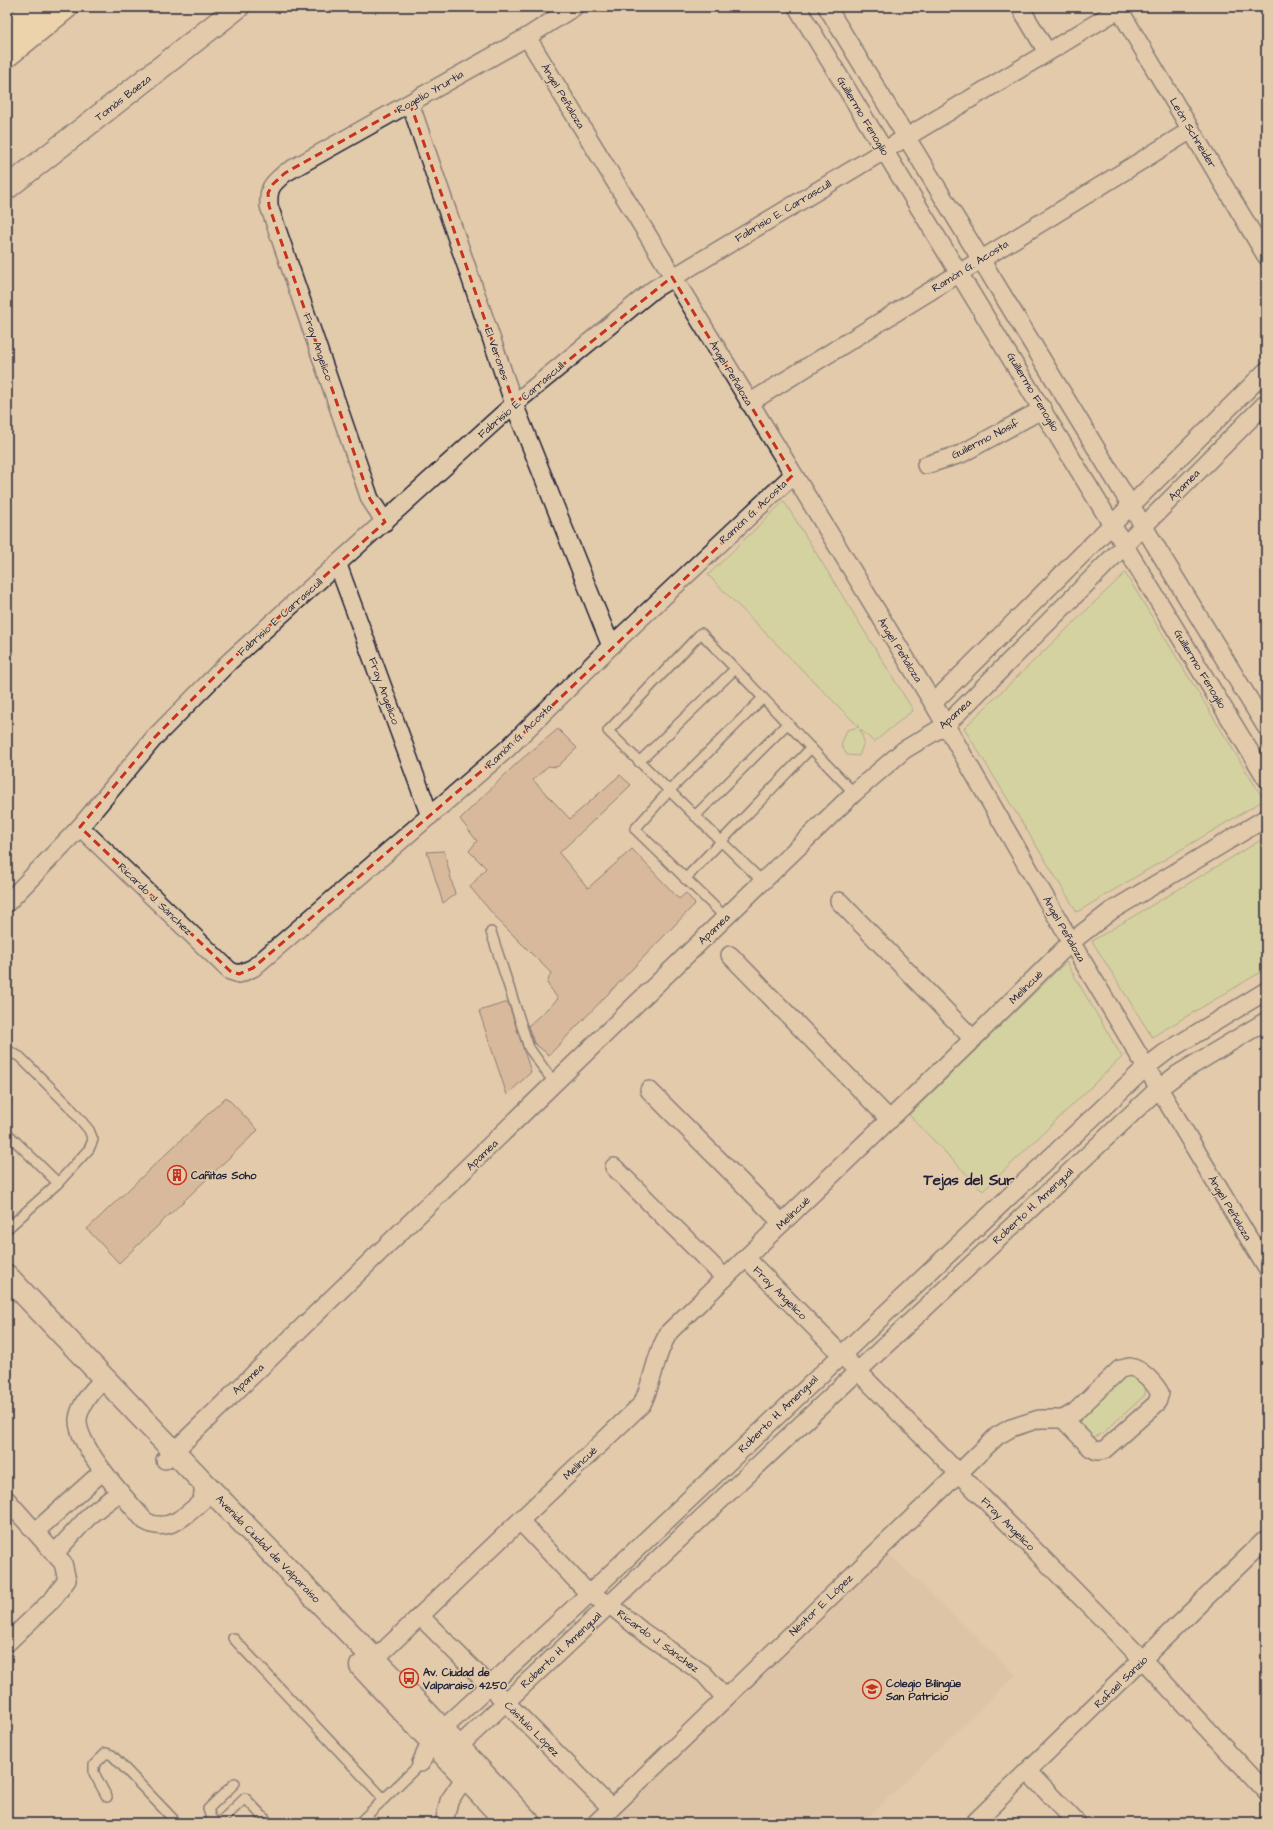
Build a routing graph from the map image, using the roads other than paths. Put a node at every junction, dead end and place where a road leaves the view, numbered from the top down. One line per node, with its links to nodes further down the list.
1 (37, 7): 9 (highway)
2 (67, 7): 12 (highway)
3 (238, 7): 18 (main road, Tomás Baeza)
4 (574, 7): 10 (street, Rogelio Yrurtia)
5 (797, 7): 16 (street, Guillermo Fenoglio)
6 (827, 7): 15 (street)
7 (1020, 7): 11 (street)
8 (1121, 8): 11 (street, Fabrisio E. Carrascull); 14 (street, León Schneider)
9 (7, 29)
10 (527, 37): 13 (street, Rogelio Yrurtia); 22 (street, Ángel Peñaloza)
11 (1047, 52): 15 (street, Fabrisio E. Carrascull)
12 (7, 56)
13 (410, 103): 17 (street, Rogelio Yrurtia); 26 (street, El Verones)
14 (1191, 130): 19 (street, León Schneider); 20 (street, Ramón G. Acosta)
15 (907, 136): 16 (street, Fabrisio E. Carrascull); 20 (street)
16 (884, 150): 21 (street, Guillermo Fenoglio); 22 (street, Fabrisio E. Carrascull)
17 (285, 173): 31 (street, Fray Angelico)
18 (7, 188)
19 (1266, 256)
20 (982, 259): 21 (street, Ramón G. Acosta); 30 (street)
21 (959, 273): 24 (street, Ramón G. Acosta); 27 (street, Guillermo Fenoglio)
22 (672, 277): 24 (street, Ángel Peñaloza); 26 (street, Fabrisio E. Carrascull)
23 (1266, 371): 30 (street, Apamea)
24 (749, 403): 29 (street, Ángel Peñaloza)
25 (1266, 403): 33 (street, Apamea)
26 (514, 404): 31 (street, Fabrisio E. Carrascull); 36 (street, El Verones)
27 (1043, 408): 28 (street, Guilermo Nasif); 32 (street, Guillermo Fenoglio)
28 (926, 465)
29 (793, 475): 36 (street, Ramón G. Acosta); 39 (street, Ángel Peñaloza)
30 (1132, 505): 32 (street, Apamea); 33 (street)
31 (385, 522): 35 (street, Fabrisio E. Carrascull)
32 (1113, 524): 34 (street, Guillermo Fenoglio); 39 (street, Apamea)
33 (1144, 525): 34 (street, Apamea); 42 (street)
34 (1125, 544): 41 (street, Apamea); 45 (street, Guillermo Fenoglio)
35 (338, 565): 48 (street, Fray Angelico); 51 (street, Fabrisio E. Carrascull)
36 (611, 646): 48 (street, Ramón G. Acosta)
37 (735, 669): 38 (lane); 44 (lane); 44 (lane)
38 (763, 698): 40 (lane); 46 (lane)
39 (933, 703): 41 (street, Ángel Peñaloza)
40 (788, 723): 43 (lane); 49 (lane)
41 (946, 725): 47 (street, Apamea); 59 (street, Ángel Peñaloza)
42 (1266, 727)
43 (811, 748): 47 (lane); 52 (lane)
44 (639, 762): 46 (lane)
45 (1266, 778)
46 (669, 791): 49 (lane); 53 (lane)
47 (854, 793): 54 (street, Apamea)
48 (430, 816): 61 (street, Ramón G. Acosta)
49 (695, 816): 52 (lane)
50 (1266, 818): 59 (street, Melincué)
51 (80, 827): 56 (street, Fabrisio E. Carrascull); 61 (street, Ricardo J. Sánchez)
52 (722, 842): 53 (lane); 54 (lane)
53 (685, 879): 57 (lane)
54 (763, 882): 57 (street, Apamea)
55 (839, 901): 64 (street)
56 (7, 903)
57 (726, 918): 67 (street, Apamea)
58 (490, 932): 67 (lane)
59 (1071, 942): 64 (street, Melincué); 66 (street, Ángel Peñaloza)
60 (730, 955): 70 (street)
61 (230, 971)
62 (1266, 991): 66 (street, Roberto H. Amengual)
63 (1266, 1021): 68 (street, Roberto H. Amengual)
64 (974, 1039): 70 (street, Melincué)
65 (7, 1050): 73 (lane)
66 (1146, 1068): 68 (street, Ángel Peñaloza); 81 (street, Roberto H. Amengual)
67 (555, 1084): 85 (street, Apamea)
68 (1158, 1089): 77 (street, Ángel Peñaloza); 82 (street, Roberto H. Amengual)
69 (649, 1090): 74 (street)
70 (890, 1120): 74 (street, Melincué)
71 (7, 1133): 73 (lane)
72 (614, 1167): 79 (street)
73 (58, 1183): 75 (lane)
74 (782, 1224): 76 (street, Melincué)
75 (7, 1229)
76 (746, 1258): 79 (street, Melincué); 81 (street, Fray Angelico)
77 (1264, 1259)
78 (7, 1276): 83 (main road, Avenida Ciudad de Valparaíso)
79 (725, 1278): 91 (street, Melincué)
80 (7, 1296): 83 (main road, Avenida Ciudad de Valparaíso)
81 (842, 1354): 82 (street, Fray Angelico); 95 (street, Roberto H. Amengual)
82 (858, 1371): 87 (street, Fray Angelico); 96 (street, Roberto H. Amengual)
83 (100, 1383): 85 (main road, Avenida Ciudad de Valparaíso); 86 (street)
84 (1062, 1419): 84 (street, Néstor E. López); 87 (street, Néstor E. López)
85 (169, 1455): 89 (main road, Avenida Ciudad de Valparaíso)
86 (103, 1471): 88 (street); 92 (street)
87 (957, 1473): 101 (street, Fray Angelico); 103 (street, Néstor E. López)
88 (120, 1492): 89 (street); 94 (street)
89 (203, 1492): 100 (main road, Avenida Ciudad de Valparaíso); 105 (main road, Avenida Ciudad de Valparaíso)
90 (7, 1500): 92 (street)
91 (520, 1521): 95 (street, Ricardo J. Sánchez); 97 (street, Melincué)
92 (36, 1531): 94 (street)
93 (1264, 1546): 101 (street, Rafael Sanzio)
94 (55, 1553): 99 (street)
95 (589, 1594): 96 (street, Ricardo J. Sánchez); 102 (street, Roberto H. Amengual)
96 (609, 1604): 103 (street, Ricardo J. Sánchez); 104 (street, Roberto H. Amengual)
97 (420, 1616): 100 (street, Melincué); 102 (street, Cástulo López)
98 (233, 1638): 112 (lane)
99 (7, 1643)
100 (375, 1658): 105 (main road, Avenida Ciudad de Valparaíso)
101 (1143, 1660): 107 (street, Rafael Sanzio); 110 (street, Fray Angelico)
102 (489, 1686): 104 (street, Cástulo López); 105 (street, Roberto H. Amengual)
103 (725, 1698): 113 (street, Néstor E. López)
104 (505, 1702): 105 (street, Roberto H. Amengual); 113 (street, Cástulo López)
105 (444, 1743): 106 (street, Roberto H. Amengual); 108 (main road, Avenida Ciudad de Valparaíso); 121 (main road, Avenida Ciudad de Valparaíso)
106 (421, 1763): 112 (lane)
107 (1028, 1772): 123 (street, Rafael Sanzio); 124 (street)
108 (465, 1777): 119 (street); 120 (main road, Avenida Ciudad de Valparaíso)
109 (235, 1783): 115 (lane)
110 (1266, 1792)
111 (106, 1797): 114 (lane)
112 (384, 1799): 118 (lane)
113 (611, 1808): 122 (street, Néstor E. López)
114 (177, 1823)
115 (216, 1823)
116 (219, 1823): 117 (lane)
117 (268, 1823)
118 (358, 1823)
119 (444, 1823)
120 (508, 1823)
121 (529, 1823)
122 (596, 1823)
123 (974, 1823)
124 (1076, 1823)

